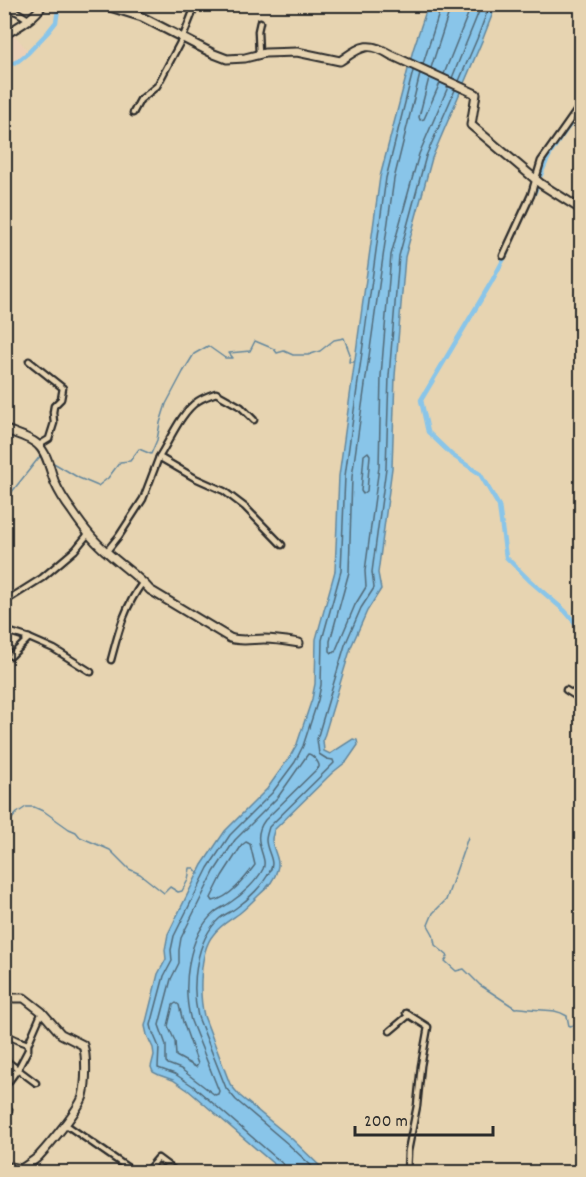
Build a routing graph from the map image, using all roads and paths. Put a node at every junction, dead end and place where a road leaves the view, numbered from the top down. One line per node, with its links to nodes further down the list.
1 (43, 4): 5 (street)
2 (100, 4): 8 (street)
3 (196, 4): 8 (street)
4 (5, 8): 5 (street)
5 (28, 19): 7 (street)
6 (260, 22): 9 (street)
7 (4, 35)
8 (183, 37): 9 (street); 11 (street)
9 (259, 54): 12 (street)
10 (582, 103): 12 (street)
11 (133, 113)
12 (535, 179): 13 (street); 14 (street)
13 (582, 210)
14 (503, 256)
15 (28, 361): 18 (street)
16 (254, 420): 19 (street)
17 (4, 429): 18 (street)
18 (39, 445): 20 (street)
19 (159, 457): 21 (street); 22 (street)
20 (89, 533): 22 (street); 24 (street)
21 (282, 544)
22 (106, 552): 23 (street)
23 (143, 582): 27 (street); 29 (street)
24 (4, 602)
25 (4, 630): 26 (street)
26 (29, 638): 28 (street); 30 (street)
27 (299, 643)
28 (11, 656)
29 (111, 660)
30 (91, 672)
31 (566, 690): 32 (street)
32 (582, 700)
33 (4, 998): 34 (street)
34 (42, 1012): 37 (street); 42 (street)
35 (390, 1031): 47 (street)
36 (4, 1034): 37 (street)
37 (28, 1044): 39 (street)
38 (4, 1059): 39 (street)
39 (18, 1069): 40 (street); 41 (street)
40 (36, 1083)
41 (4, 1088)
42 (65, 1124): 44 (street); 45 (street)
43 (174, 1170): 46 (street)
44 (9, 1173)
45 (134, 1173)
46 (147, 1173)
47 (407, 1173)

